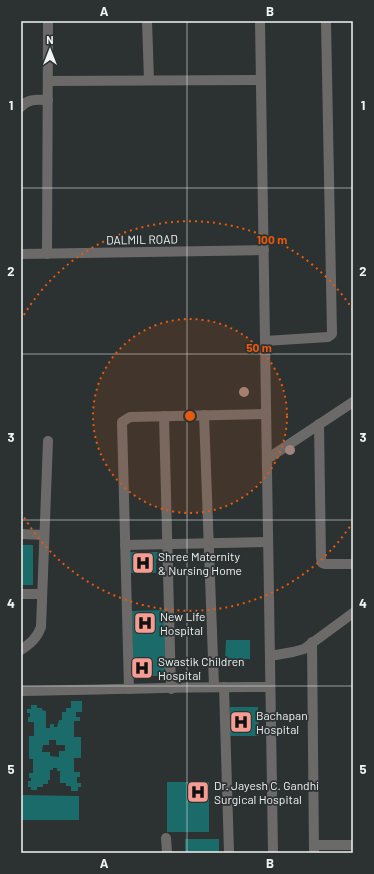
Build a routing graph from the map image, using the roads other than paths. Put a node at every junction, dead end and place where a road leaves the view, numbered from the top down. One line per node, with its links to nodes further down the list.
1 (48, 21): 7 (street)
2 (147, 21): 5 (street)
3 (260, 21): 6 (street)
4 (326, 21): 13 (street)
5 (149, 80): 6 (street); 7 (street)
6 (261, 80): 10 (street)
7 (48, 81): 8 (street)
8 (48, 100): 9 (street); 12 (street)
9 (21, 107)
10 (264, 250): 12 (street, DALMIL ROAD); 13 (street)
11 (21, 254): 12 (street, DALMIL ROAD)
12 (47, 254)
13 (265, 341): 15 (street)
14 (353, 402): 18 (street)
15 (266, 414): 16 (street); 20 (street)
16 (204, 415): 17 (street); 24 (street)
17 (164, 416): 25 (street); 26 (street)
18 (320, 424): 20 (street); 27 (street)
19 (48, 441): 22 (street)
20 (267, 460): 23 (street)
21 (21, 534): 22 (street)
22 (44, 535): 29 (street)
23 (268, 542): 24 (street); 33 (street)
24 (208, 544): 26 (street); 34 (street)
25 (125, 545): 26 (street); 36 (street)
26 (167, 545): 37 (street)
27 (353, 564)
28 (21, 594): 29 (street)
29 (42, 594): 32 (street)
30 (353, 613): 31 (street)
31 (312, 642): 33 (street); 41 (street)
32 (21, 650)
33 (270, 656): 35 (street)
34 (219, 686): 35 (street); 37 (street); 43 (street)
35 (270, 687): 44 (street)
36 (129, 689): 37 (street); 38 (street)
37 (171, 689)
38 (21, 691)
39 (166, 838): 42 (street)
40 (353, 844): 41 (street)
41 (314, 849)
42 (167, 853)
43 (228, 853)
44 (273, 853)

